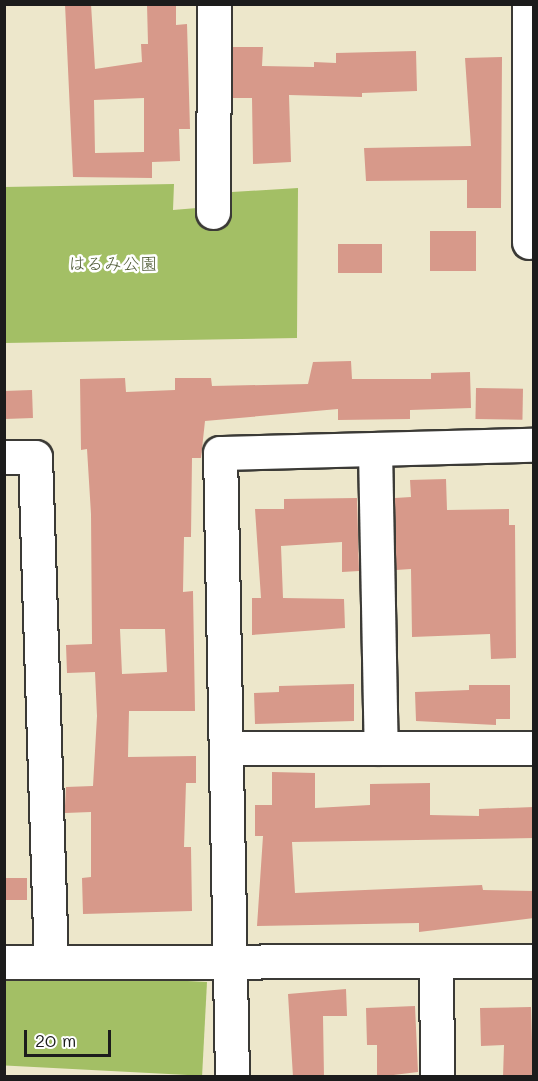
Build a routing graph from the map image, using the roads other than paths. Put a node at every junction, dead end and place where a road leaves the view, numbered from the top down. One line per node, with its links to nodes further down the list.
1 (214, 4): 3 (street)
2 (529, 4): 4 (street)
3 (213, 212)
4 (529, 242)
5 (534, 445): 6 (street)
6 (375, 449): 8 (street); 9 (street)
7 (4, 457): 14 (street)
8 (228, 748): 9 (street); 15 (street)
9 (381, 748): 10 (street)
10 (534, 748)
11 (436, 961): 12 (street); 15 (street); 17 (street)
12 (534, 961)
13 (4, 962): 14 (street)
14 (51, 962): 15 (street)
15 (232, 962): 16 (street)
16 (232, 1077)
17 (436, 1077)

